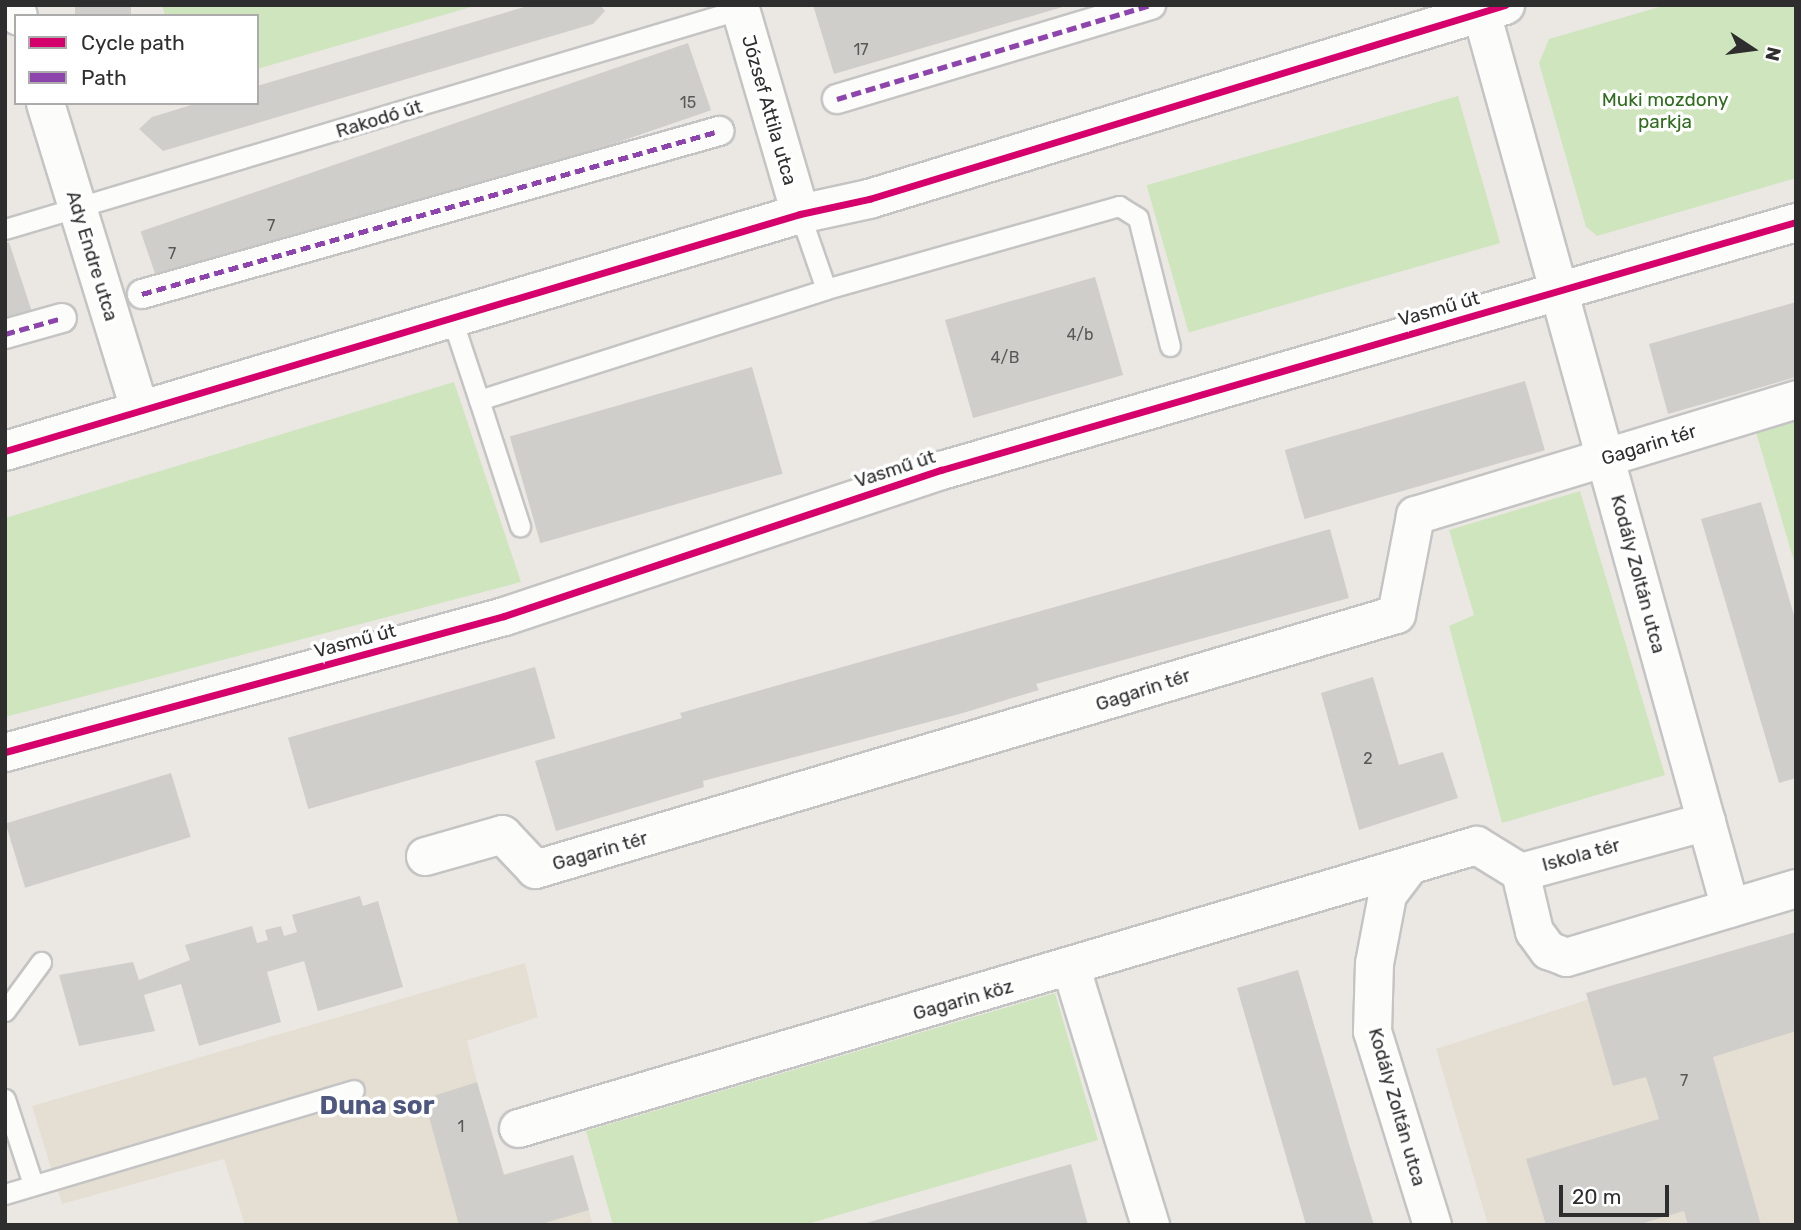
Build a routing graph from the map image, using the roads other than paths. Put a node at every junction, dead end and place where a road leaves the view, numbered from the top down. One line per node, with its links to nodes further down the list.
1 (1152, 5): 4 (street)
2 (744, 7): 7 (lane, Rakodó út); 8 (street, József Attila utca)
3 (1488, 8): 8 (street); 12 (street, Kodály Zoltán utca)
4 (837, 99)
5 (46, 105): 7 (street, Ady Endre utca)
6 (719, 131): 13 (street)
7 (78, 210): 10 (lane, Rakodó út); 20 (street, Ady Endre utca)
8 (800, 214): 11 (lane); 15 (street)
9 (1796, 222): 12 (street, Vasmű út)
10 (5, 229)
11 (826, 289): 17 (lane); 19 (lane)
12 (1560, 292): 22 (street, Kodály Zoltán utca); 24 (street, Vasmű út)
13 (142, 294)
14 (62, 318): 16 (street)
15 (452, 319): 19 (lane); 20 (street)
16 (5, 334)
17 (1171, 346)
18 (1796, 399): 22 (street, Gagarin tér)
19 (480, 400): 23 (lane)
20 (139, 409): 21 (street)
21 (5, 451)
22 (1607, 459): 25 (street, Kodály Zoltán utca); 26 (street, Gagarin tér)
23 (520, 526)
24 (5, 752)
25 (1706, 821): 28 (street, Iskola tér); 30 (street, Kodály Zoltán utca)
26 (425, 856)
27 (1407, 868): 28 (street); 32 (street, Gagarin köz); 40 (street, Kodály Zoltán utca)
28 (1520, 872): 30 (street, Iskola tér)
29 (1796, 888): 30 (street)
30 (1730, 908)
31 (41, 962): 33 (lane)
32 (1071, 968): 36 (street, Gagarin köz); 39 (street)
33 (5, 1011)
34 (354, 1090): 37 (lane)
35 (5, 1099): 37 (lane)
36 (518, 1128)
37 (33, 1184): 38 (lane)
38 (5, 1194)
39 (1150, 1225)
40 (1432, 1225)

